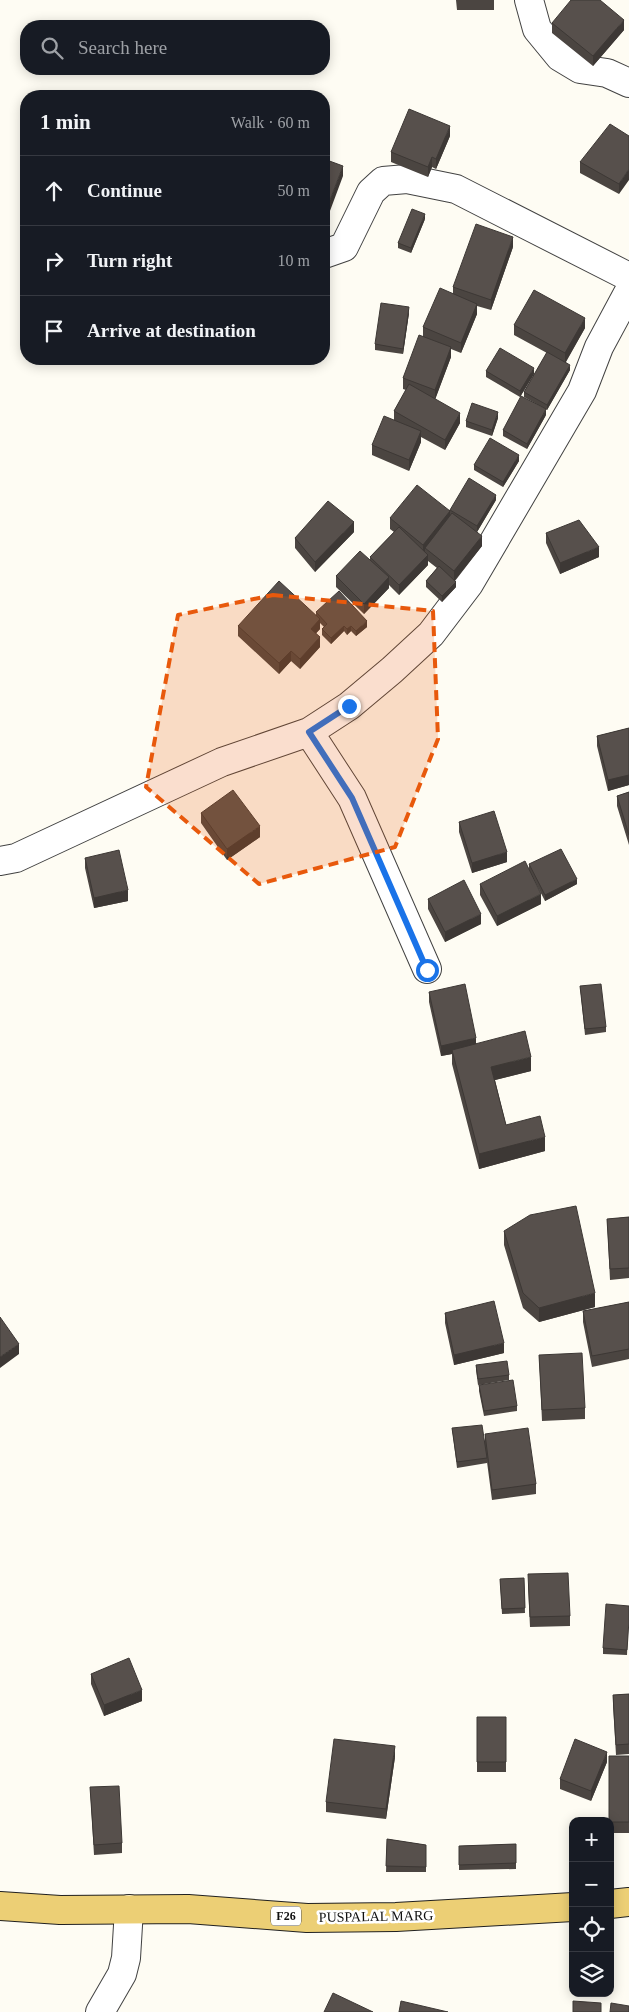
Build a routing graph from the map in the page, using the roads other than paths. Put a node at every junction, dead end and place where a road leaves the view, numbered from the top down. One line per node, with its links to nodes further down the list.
1 (530, 0): 2 (street)
2 (629, 84)
3 (330, 252): 4 (street)
4 (629, 277)
5 (629, 291): 6 (street)
6 (309, 732): 7 (street); 8 (street)
7 (0, 861)
8 (427, 970)
9 (629, 1902): 10 (main road)
10 (614, 1904)
11 (0, 1906): 13 (main road, PUSPALAL MARG / F26)
12 (569, 1907): 13 (main road, PUSPALAL MARG / F26)
13 (129, 1909): 14 (street)
14 (100, 2012)

